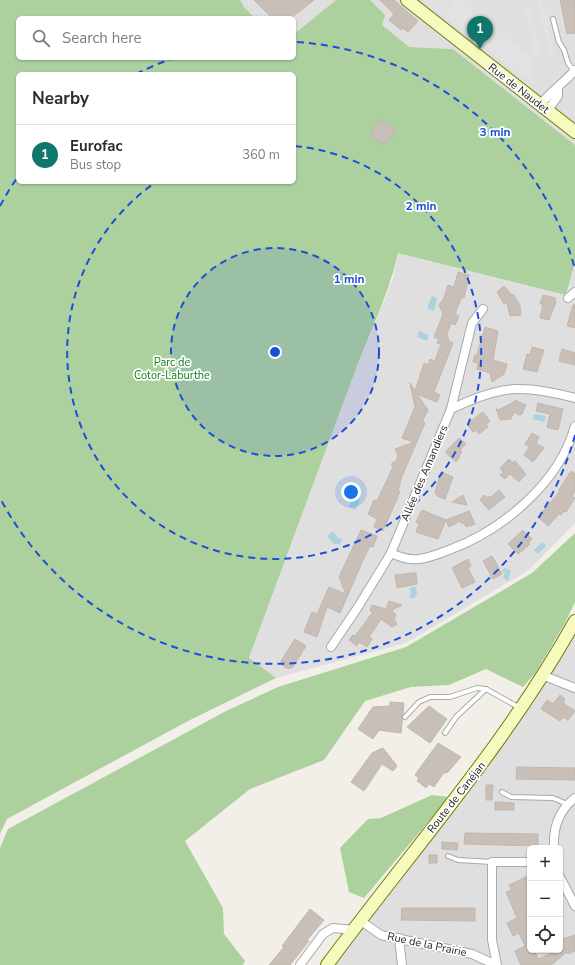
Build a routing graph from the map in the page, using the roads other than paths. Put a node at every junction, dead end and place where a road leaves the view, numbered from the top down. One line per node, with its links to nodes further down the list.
1 (407, 0): 4 (street, Rue de Naudet)
2 (553, 18): 3 (lane)
3 (575, 70): 4 (street)
4 (544, 108): 5 (street, Rue de Naudet)
5 (575, 132)
6 (575, 292): 7 (street)
7 (568, 298)
8 (483, 309): 10 (street, Allée des Amandiers)
9 (575, 398): 10 (street)
10 (451, 409): 12 (street, Allée des Amandiers)
11 (575, 426): 12 (street)
12 (391, 553): 14 (street, Allée des Amandiers)
13 (575, 621): 15 (street, Route de Canéjan)
14 (331, 647)
15 (542, 675): 16 (street); 18 (street, Route de Canéjan)
16 (575, 688)
17 (486, 689): 18 (lane); 19 (lane); 20 (lane)
18 (520, 708): 30 (street, Route de Canéjan)
19 (405, 717)
20 (445, 733)
21 (502, 792): 23 (lane)
22 (575, 798): 23 (street)
23 (567, 804): 24 (street)
24 (554, 845)
25 (448, 856): 26 (lane)
26 (492, 862): 27 (street); 35 (street)
27 (527, 862)
28 (562, 881): 29 (street)
29 (575, 906)
30 (358, 926): 31 (street, Rue de la Prairie); 32 (street); 33 (street, Route de Canéjan)
31 (399, 938): 34 (street); 35 (street, Rue de la Prairie)
32 (300, 965)
33 (327, 965)
34 (402, 965)
35 (496, 965)

